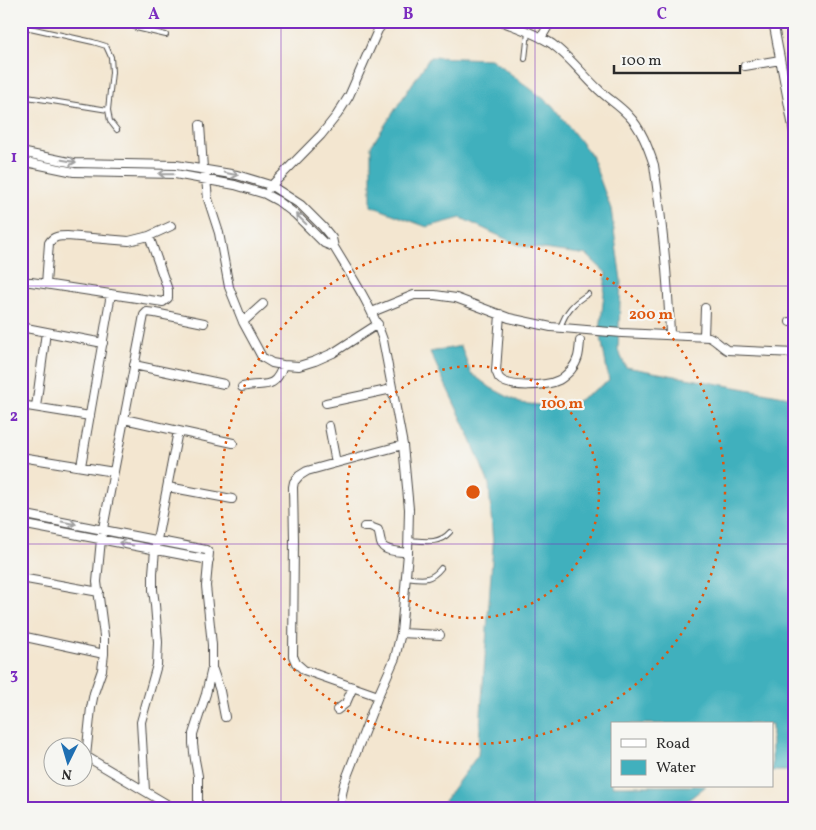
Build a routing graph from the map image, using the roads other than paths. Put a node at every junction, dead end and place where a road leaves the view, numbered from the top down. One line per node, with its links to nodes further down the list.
1 (137, 21): 8 (lane)
2 (385, 21): 22 (street)
3 (500, 21): 7 (street)
4 (551, 21): 9 (street)
5 (773, 21): 11 (street)
6 (21, 26): 14 (lane)
7 (528, 32): 9 (street); 10 (lane)
8 (166, 35)
9 (541, 38): 41 (street)
10 (524, 59)
11 (780, 60): 12 (street); 17 (street)
12 (745, 66)
13 (21, 96): 14 (lane)
14 (108, 110): 16 (lane)
15 (200, 125): 20 (street)
16 (117, 130)
17 (795, 138)
18 (21, 152): 20 (street, one-way to 20)
19 (21, 162): 21 (street, one-way to 19)
20 (203, 168): 21 (street); 22 (street, one-way to 22)
21 (206, 179): 23 (street); 35 (street)
22 (270, 185): 23 (street); 26 (street)
23 (265, 194): 26 (street, one-way to 23)
24 (171, 226): 25 (street)
25 (149, 236): 27 (street); 29 (street)
26 (334, 247): 33 (street)
27 (46, 284): 28 (street); 29 (street)
28 (21, 289)
29 (111, 294): 44 (street)
30 (588, 294): 39 (lane)
31 (263, 304): 35 (street)
32 (705, 308): 42 (street)
33 (372, 312): 34 (street); 37 (street)
34 (500, 314): 39 (street); 43 (street)
35 (243, 322): 47 (street)
36 (204, 323): 46 (street)
37 (378, 324): 47 (street); 50 (street)
38 (21, 327): 40 (street)
39 (560, 328): 41 (street)
40 (46, 332): 44 (street); 53 (street)
41 (670, 334): 42 (street)
42 (704, 336): 45 (street)
43 (580, 341)
44 (103, 343): 54 (street)
45 (795, 353)
46 (134, 365): 48 (street); 55 (street)
47 (283, 365): 49 (street)
48 (224, 384)
49 (242, 387)
50 (392, 389): 51 (street); 59 (street)
51 (326, 402)
52 (21, 405): 53 (street)
53 (36, 407): 54 (street)
54 (90, 416): 62 (street)
55 (124, 419): 57 (street); 63 (street)
56 (329, 426): 61 (street)
57 (178, 431): 58 (street); 64 (street)
58 (234, 443)
59 (404, 444): 61 (street); 72 (street)
60 (21, 457): 62 (street)
61 (336, 463): 86 (street)
62 (81, 466): 63 (street)
63 (114, 472): 69 (street)
64 (168, 487): 65 (street); 73 (street)
65 (232, 500)
66 (21, 514): 69 (street, one-way to 69)
67 (21, 524): 71 (street)
68 (364, 527): 75 (street)
69 (103, 529): 71 (street); 73 (street)
70 (450, 532): 72 (lane)
71 (101, 539): 74 (street, one-way to 71); 80 (street)
72 (408, 540): 75 (street)
73 (158, 541): 74 (street); 76 (street)
74 (155, 550): 76 (street); 92 (street)
75 (408, 553): 78 (street)
76 (209, 557): 85 (street)
77 (441, 568): 78 (lane)
78 (405, 577): 81 (street)
79 (21, 578): 80 (street)
80 (99, 592): 84 (street)
81 (400, 633): 82 (street); 87 (street)
82 (440, 635)
83 (21, 636): 84 (street)
84 (104, 654): 90 (street)
85 (212, 668): 89 (street); 94 (street)
86 (353, 687): 87 (street); 88 (street)
87 (378, 696): 95 (street)
88 (337, 710)
89 (225, 717)
90 (86, 738)
91 (92, 760): 92 (street)
92 (145, 791): 93 (street)
93 (175, 809)
94 (198, 809)
95 (340, 809)

